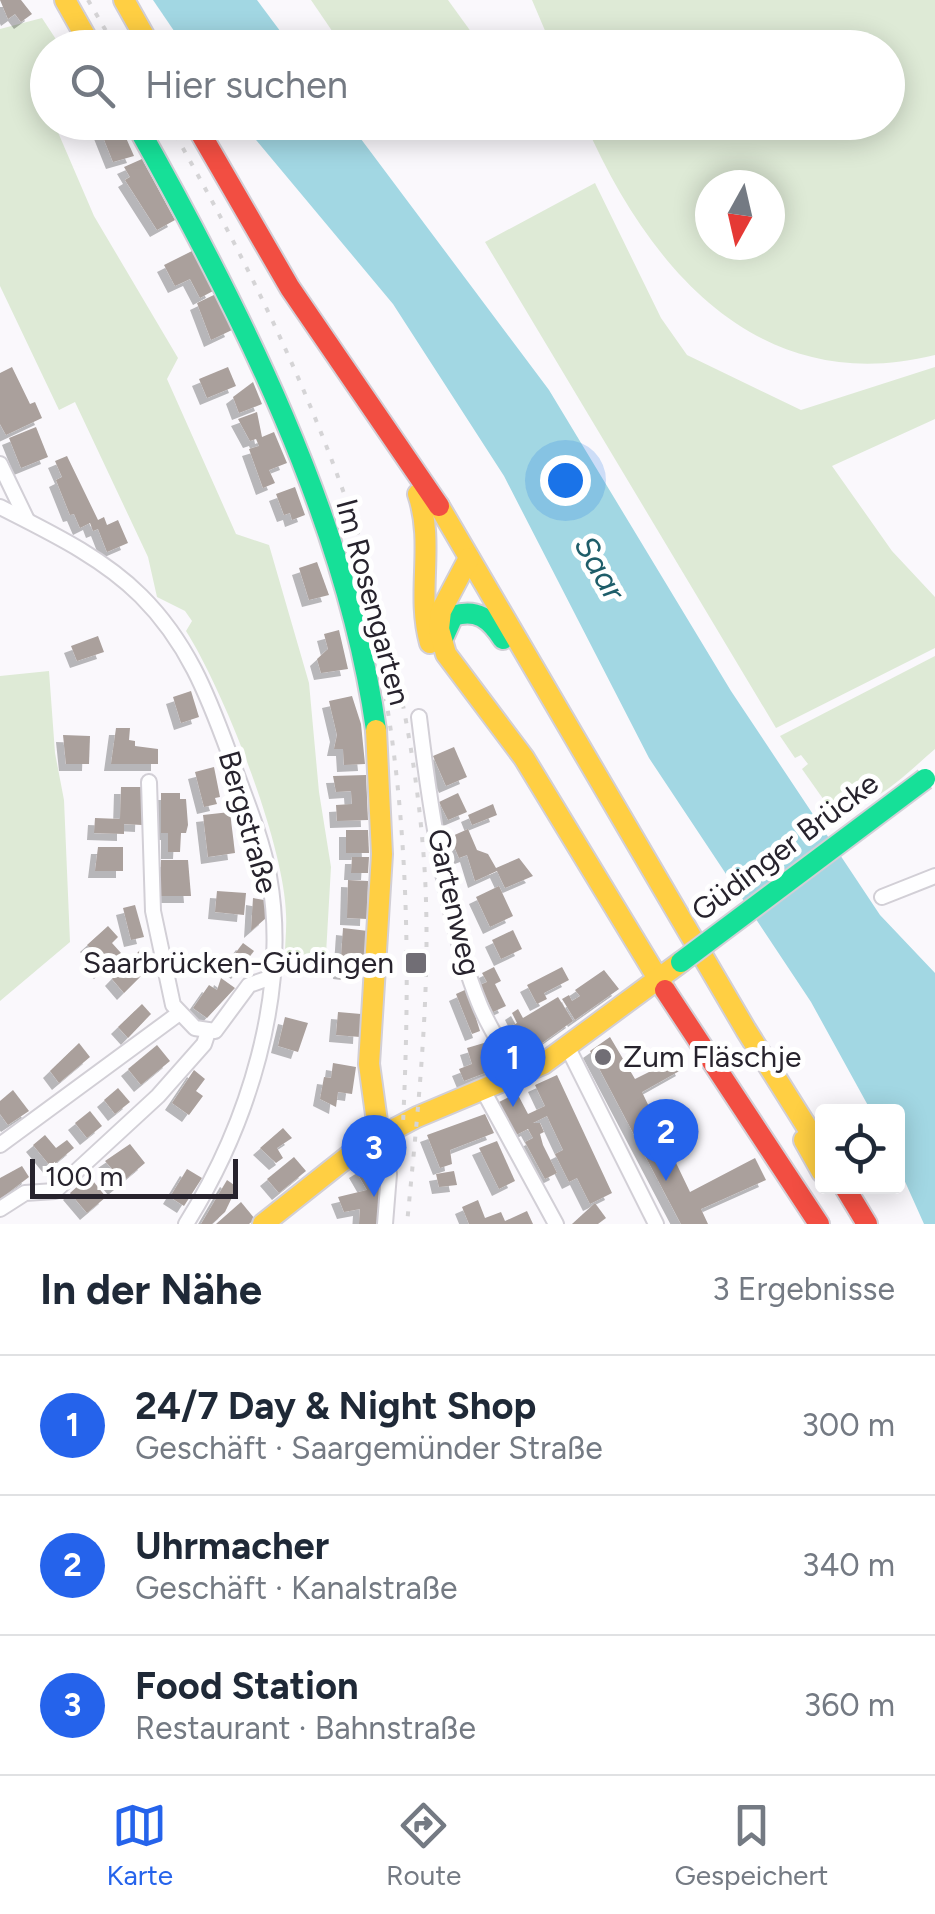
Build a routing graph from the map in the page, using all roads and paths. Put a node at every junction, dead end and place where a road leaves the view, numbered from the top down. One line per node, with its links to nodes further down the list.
1 (65, 0): 3 (main road)
2 (124, 0): 4 (main road)
3 (82, 30)
4 (141, 30)
5 (145, 140): 28 (main road, Im Rosengarten)
6 (204, 140): 7 (main road)
7 (354, 377): 11 (main road); 13 (main road)
8 (0, 464): 10 (street)
9 (0, 507): 10 (street, Bergstraße)
10 (27, 520): 20 (street, Bergstraße)
11 (470, 558): 12 (main road); 17 (main road)
12 (442, 642): 13 (main road); 17 (main road)
13 (459, 677): 21 (main road)
14 (419, 717): 26 (street, Gartenweg)
15 (930, 775): 21 (main road, Güdinger Brücke, bridge)
16 (149, 782): 22 (street)
17 (628, 827): 23 (main road)
18 (935, 876): 19 (street)
19 (882, 897)
20 (272, 977): 24 (street); 35 (street, Bergstraße)
21 (658, 979): 25 (main road, Güdinger Brücke); 40 (main road)
22 (178, 1014): 24 (street); 30 (street)
23 (746, 1030): 29 (main road); 31 (main road)
24 (208, 1032): 34 (street)
25 (568, 1048): 26 (main road, Güdinger Brücke); 39 (street)
26 (519, 1077): 27 (main road, Güdinger Brücke)
27 (484, 1092): 28 (main road, Güdinger Brücke); 38 (street)
28 (379, 1136): 36 (main road, Güdinger Brücke); 37 (street)
29 (815, 1140)
30 (0, 1145)
31 (815, 1159)
32 (835, 1194): 41 (main road)
33 (849, 1194): 42 (main road)
34 (0, 1209)
35 (186, 1224)
36 (263, 1224)
37 (385, 1224)
38 (556, 1224)
39 (656, 1224)
40 (819, 1224)
41 (852, 1224)
42 (866, 1224)

